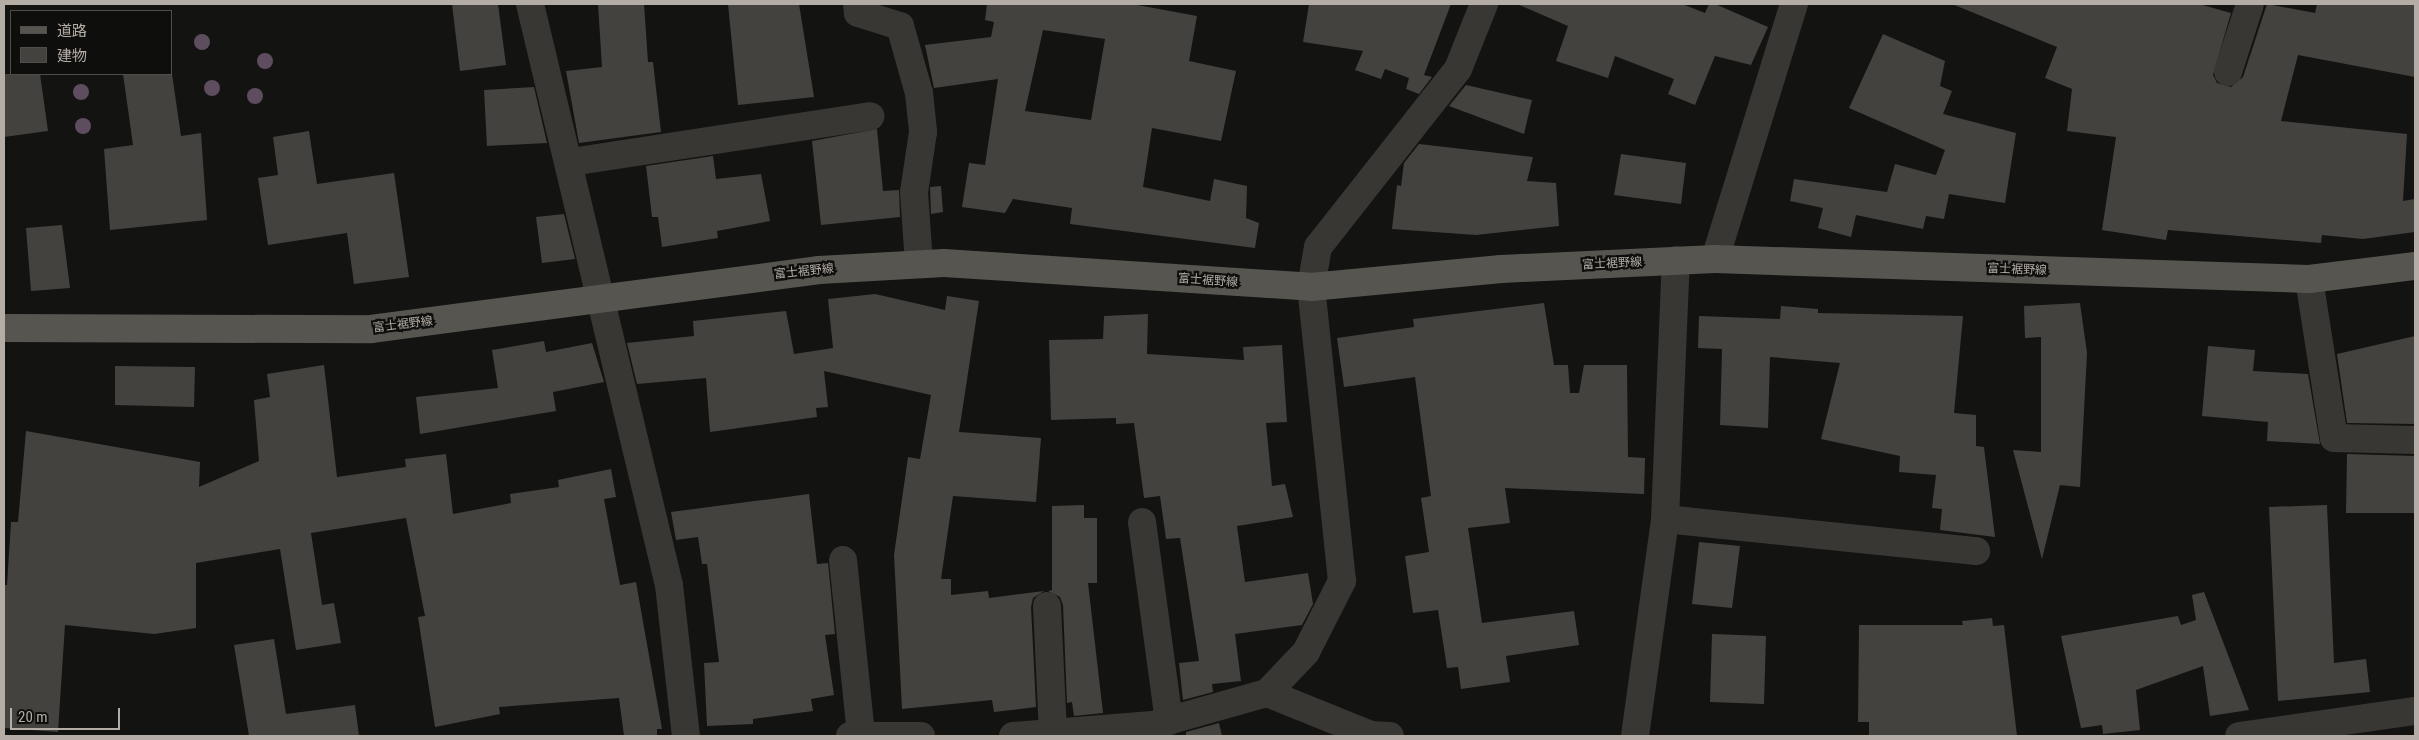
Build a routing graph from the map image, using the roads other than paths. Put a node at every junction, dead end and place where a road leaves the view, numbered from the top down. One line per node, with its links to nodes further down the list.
1 (530, 4): 8 (street)
2 (857, 4): 11 (street)
3 (1484, 4): 14 (street)
4 (1794, 4): 10 (street)
5 (2250, 4): 6 (street)
6 (2228, 72)
7 (870, 116): 8 (street)
8 (571, 162): 15 (street)
9 (1676, 260): 10 (main road, 富士裾野線); 14 (main road, 富士裾野線); 18 (street)
10 (1715, 260): 13 (main road, 富士裾野線)
11 (919, 264): 14 (main road, 富士裾野線); 15 (main road, 富士裾野線)
12 (2415, 266): 13 (main road, 富士裾野線)
13 (2309, 279): 17 (street)
14 (1311, 287): 23 (street)
15 (599, 299): 16 (main road, 富士裾野線); 27 (street)
16 (4, 328)
17 (2415, 440)
18 (1665, 519): 20 (street); 32 (street)
19 (1142, 522): 25 (street)
20 (1976, 551)
21 (843, 560): 28 (street)
22 (1047, 606): 26 (street)
23 (1267, 693): 25 (street); 31 (street)
24 (2415, 711): 33 (street)
25 (1169, 720): 26 (street)
26 (1053, 733): 30 (street)
27 (686, 736)
28 (856, 736): 29 (street)
29 (921, 736)
30 (1012, 736)
31 (1390, 736)
32 (1635, 736)
33 (2239, 736)

